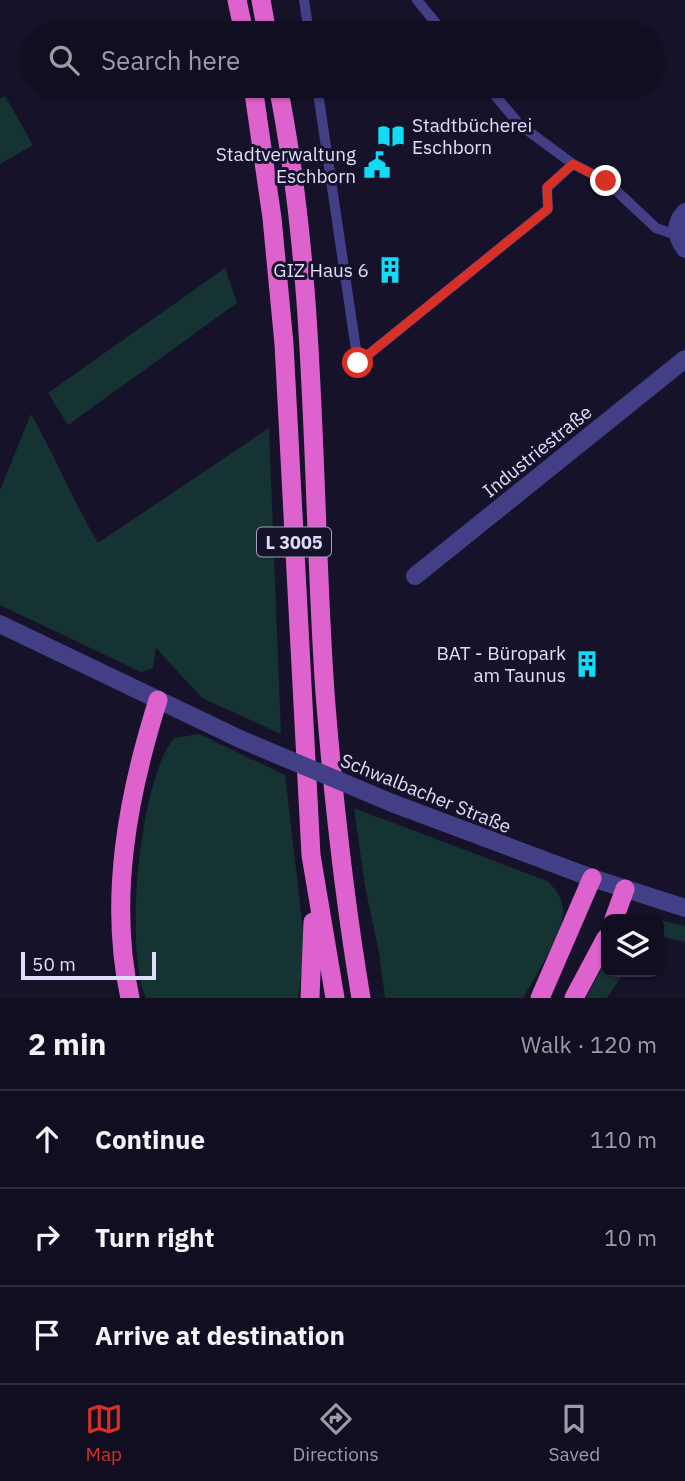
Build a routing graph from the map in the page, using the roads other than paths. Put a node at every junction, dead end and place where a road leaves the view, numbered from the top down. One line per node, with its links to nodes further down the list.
1 (237, 0): 5 (highway)
2 (261, 0): 6 (highway)
3 (304, 0): 7 (lane)
4 (417, 0): 8 (lane)
5 (241, 21)
6 (265, 21)
7 (307, 21)
8 (434, 21)
9 (255, 98): 20 (highway, L 3005)
10 (280, 98): 26 (highway, L 3005)
11 (319, 98): 13 (lane)
12 (498, 98): 13 (lane)
13 (573, 164): 15 (lane)
14 (685, 212): 15 (street)
15 (680, 242)
16 (685, 359): 17 (street, Industriestraße)
17 (415, 576)
18 (0, 624): 19 (street, Schwalbacher Straße)
19 (158, 700): 21 (street, Schwalbacher Straße, bridge); 27 (highway)
20 (311, 855): 28 (highway); 29 (highway, L 3005)
21 (592, 878): 22 (street, Schwalbacher Straße); 32 (highway)
22 (625, 889): 23 (street, Schwalbacher Straße); 24 (highway)
23 (685, 908)
24 (616, 914)
25 (601, 947): 33 (highway)
26 (354, 961): 30 (highway, L 3005); 31 (highway)
27 (130, 998)
28 (310, 998)
29 (335, 998)
30 (360, 998)
31 (367, 998)
32 (540, 998)
33 (574, 998)

